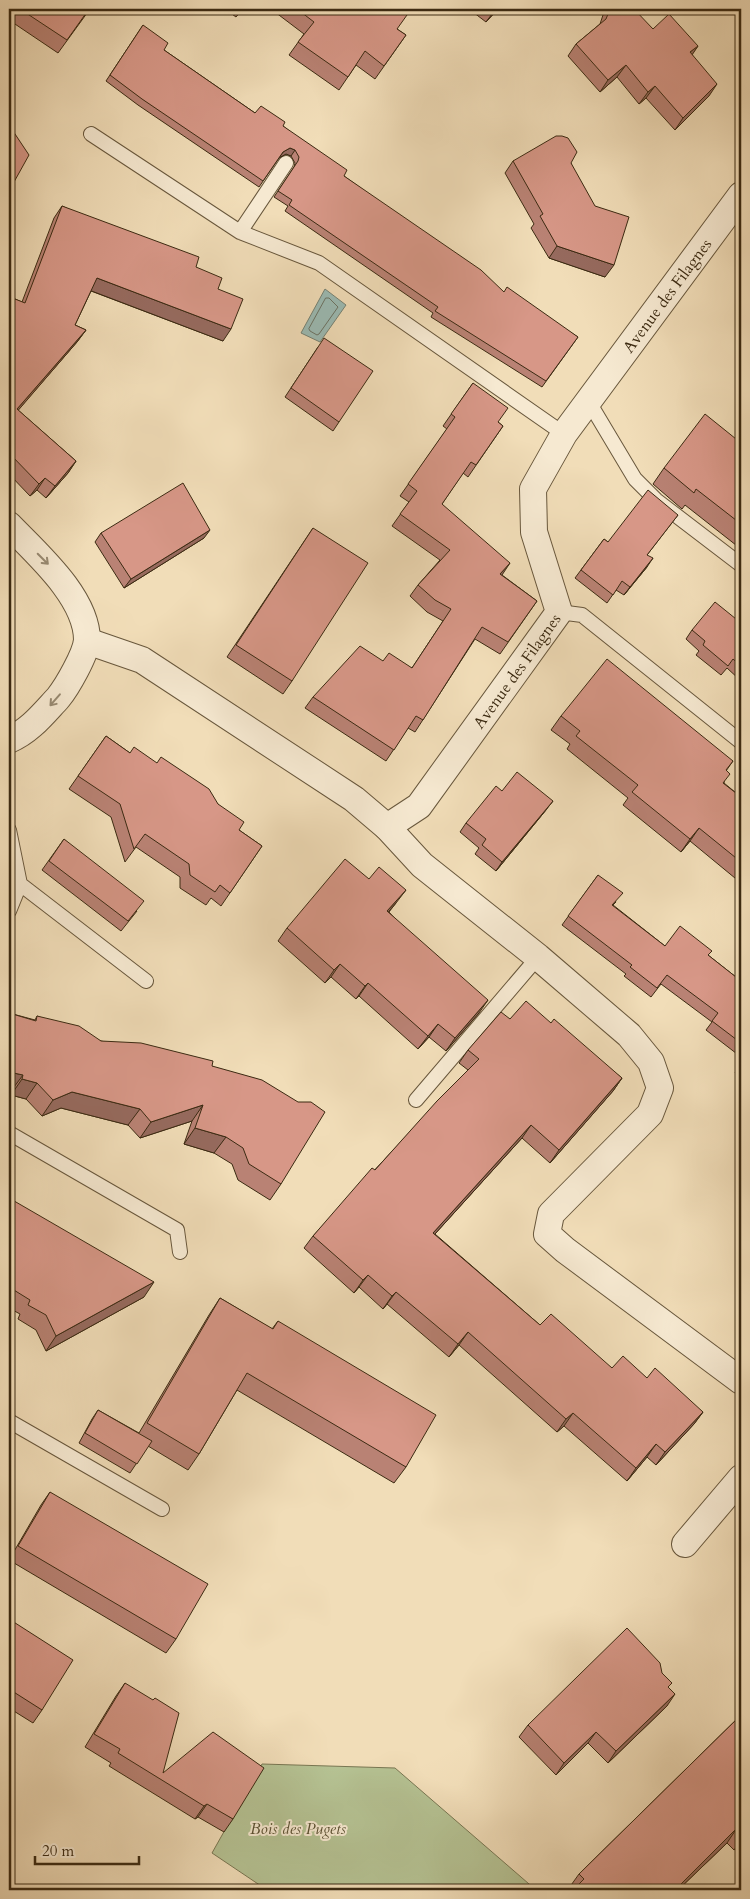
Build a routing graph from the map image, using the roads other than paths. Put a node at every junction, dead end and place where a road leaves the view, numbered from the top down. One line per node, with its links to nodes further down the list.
1 (91, 134): 4 (lane)
2 (286, 163): 4 (lane)
3 (741, 195): 5 (street, Avenue des Filagnes)
4 (240, 232): 6 (lane)
5 (589, 402): 6 (street, Avenue des Filagnes); 8 (lane)
6 (564, 434): 9 (street, Avenue des Filagnes)
7 (9, 524): 10 (street, one-way to 10)
8 (741, 565)
9 (559, 612): 12 (lane); 13 (street, Avenue des Filagnes)
10 (87, 641): 11 (street, one-way to 11); 13 (street)
11 (9, 740)
12 (741, 742)
13 (386, 827): 17 (street)
14 (9, 830): 15 (lane)
15 (20, 884): 16 (lane); 18 (lane)
16 (9, 911)
17 (538, 956): 19 (lane); 22 (street)
18 (146, 981)
19 (416, 1100)
20 (9, 1133): 21 (lane)
21 (180, 1252)
22 (741, 1381)
23 (9, 1421): 25 (lane)
24 (741, 1478): 26 (street)
25 (162, 1509)
26 (685, 1544)

